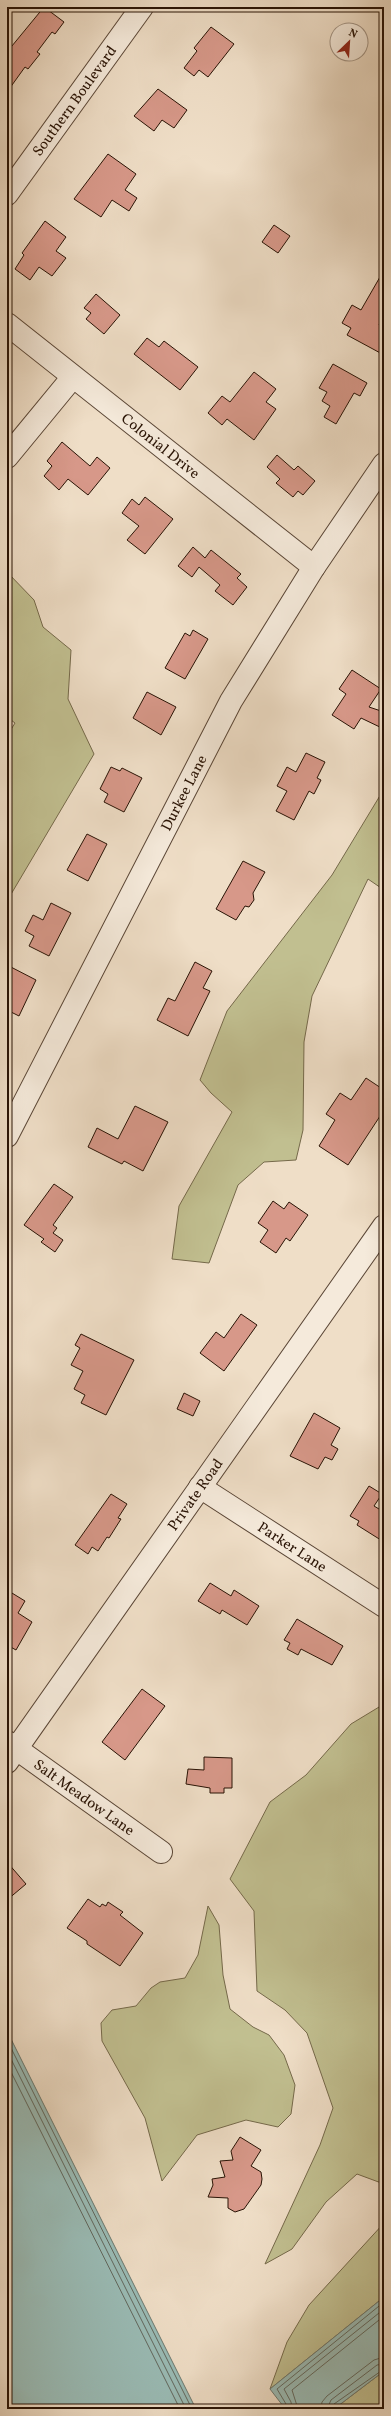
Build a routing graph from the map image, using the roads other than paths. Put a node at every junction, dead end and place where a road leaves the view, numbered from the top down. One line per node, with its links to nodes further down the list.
1 (142, 7): 2 (street, Southern Boulevard)
2 (7, 194)
3 (7, 324): 4 (street, Colonial Drive)
4 (72, 378): 5 (street); 7 (street, Colonial Drive)
5 (7, 457)
6 (384, 464): 7 (street, Durkee Lane)
7 (314, 567): 8 (street, Durkee Lane)
8 (7, 1136)
9 (384, 1226): 10 (street, Private Road)
10 (200, 1487): 11 (street, Parker Lane); 12 (street, Private Road)
11 (384, 1606)
12 (10, 1751): 13 (street, Salt Meadow Lane)
13 (162, 1852)

